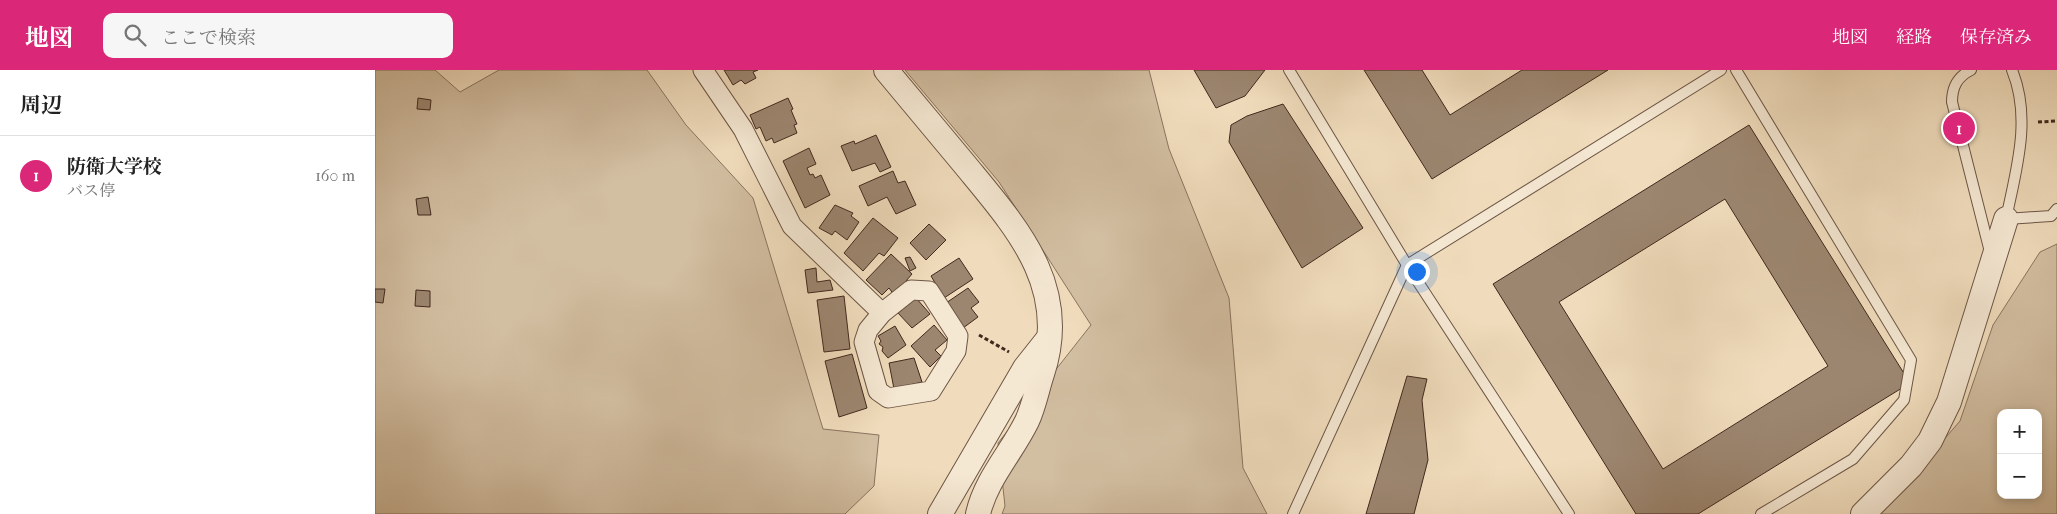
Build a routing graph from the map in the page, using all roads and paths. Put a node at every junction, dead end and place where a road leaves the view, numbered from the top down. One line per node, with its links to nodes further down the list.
1 (703, 70): 12 (street)
2 (886, 70): 14 (street)
3 (1289, 70): 10 (lane)
4 (1721, 70): 10 (lane)
5 (1736, 70): 20 (lane)
6 (1971, 70): 11 (lane)
7 (2012, 70): 9 (lane)
8 (2057, 209): 9 (lane)
9 (2007, 219): 11 (street)
10 (1407, 265): 18 (lane); 19 (lane)
11 (1993, 265): 21 (street)
12 (882, 313): 12 (street)
13 (972, 331): 15 (path)
14 (1050, 337): 16 (street); 17 (street)
15 (1012, 354)
16 (940, 514)
17 (978, 514)
18 (1293, 514)
19 (1569, 514)
20 (1761, 514)
21 (1863, 514)

